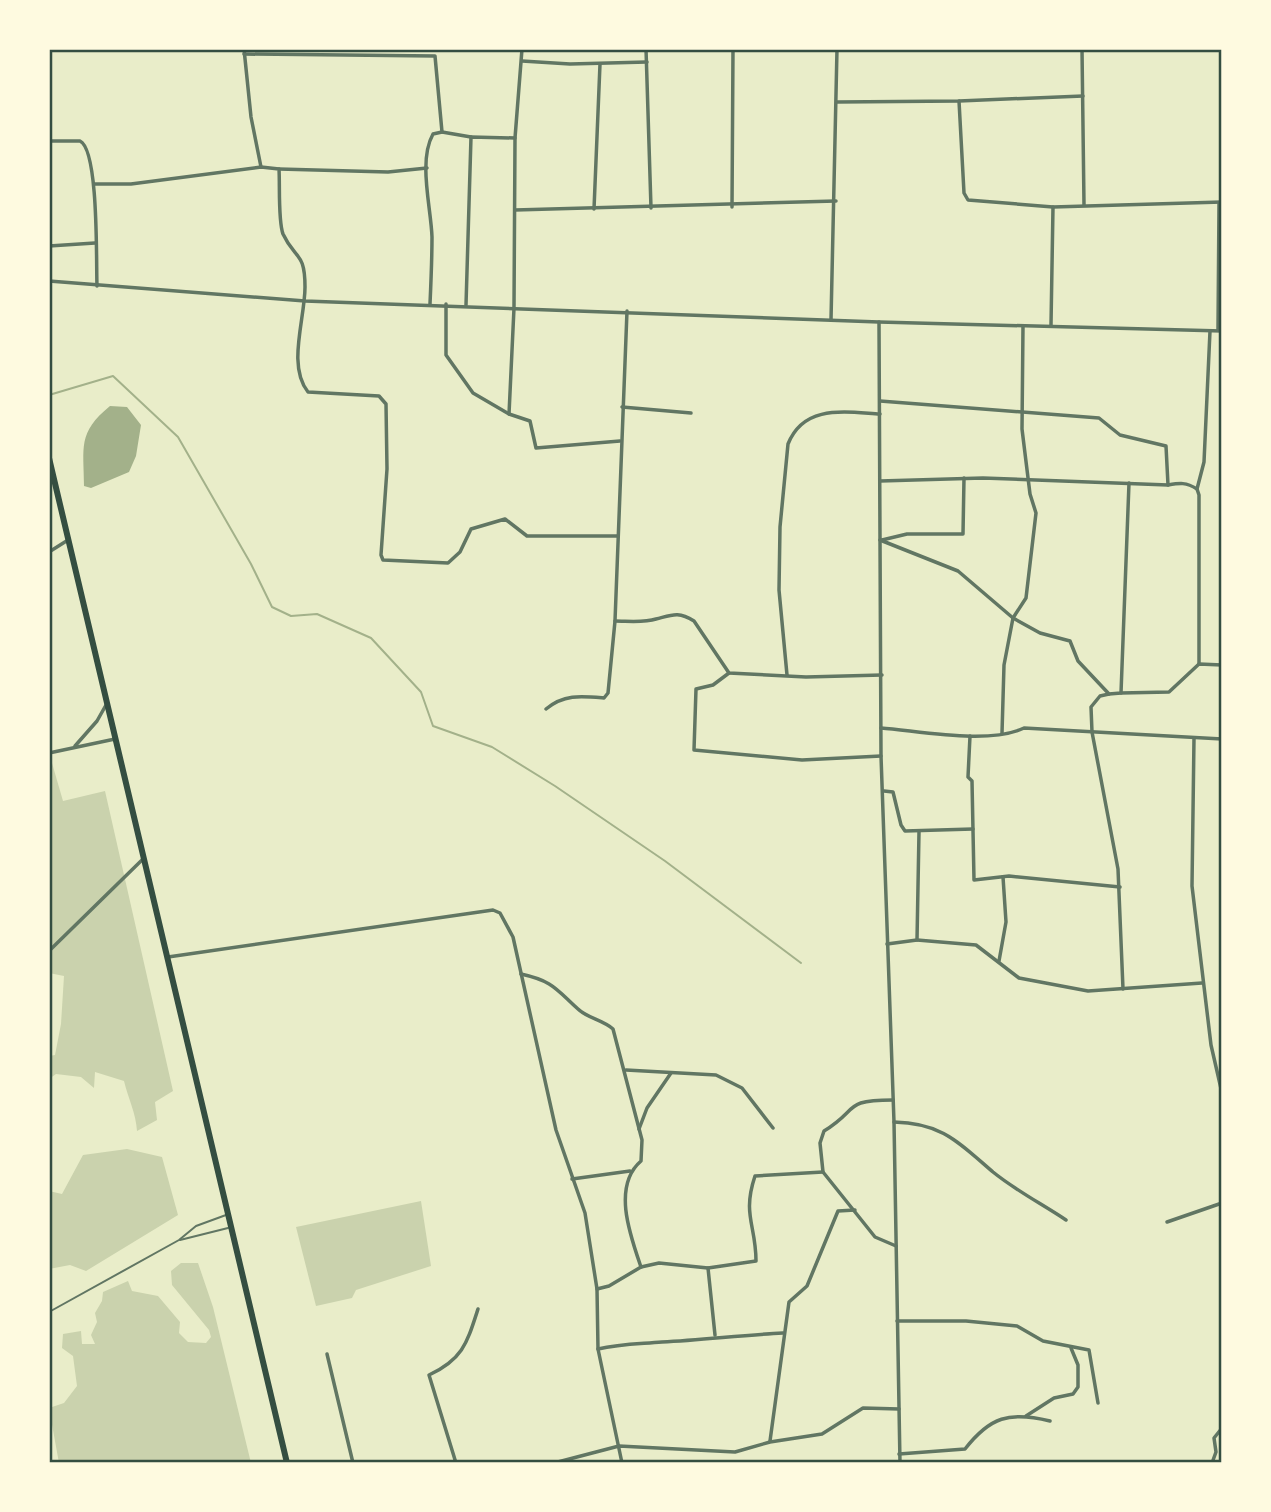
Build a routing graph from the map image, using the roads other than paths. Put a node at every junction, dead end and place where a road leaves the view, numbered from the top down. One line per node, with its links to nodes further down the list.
1 (435, 49): 8 (street)
2 (522, 49): 9 (street)
3 (646, 49): 10 (street)
4 (733, 49): 26 (street)
5 (837, 49): 14 (street)
6 (1082, 49): 12 (street)
7 (244, 51): 8 (street); 19 (street)
8 (435, 56): 15 (street)
9 (522, 61): 11 (street); 17 (street)
10 (647, 62): 11 (street); 28 (street)
11 (600, 64): 29 (street)
12 (1083, 96): 13 (street); 25 (street)
13 (959, 101): 14 (street); 27 (street)
14 (837, 102): 23 (street)
15 (442, 132): 16 (street); 20 (street)
16 (471, 137): 17 (street); 38 (street)
17 (515, 138): 30 (street)
18 (49, 141): 22 (street)
19 (261, 167): 21 (street); 22 (street)
20 (427, 168): 21 (street); 36 (street)
21 (279, 169): 35 (street)
22 (94, 184): 31 (street)
23 (836, 201): 26 (street); 41 (street)
24 (1220, 203): 25 (street); 46 (street)
25 (1084, 205): 27 (street)
26 (732, 207): 28 (street)
27 (1053, 207): 43 (street)
28 (651, 208): 29 (street)
29 (594, 209): 30 (street)
30 (515, 210): 39 (street)
31 (95, 243): 32 (street); 34 (street)
32 (49, 246)
33 (49, 281): 34 (street)
34 (97, 286): 35 (street)
35 (305, 301): 36 (street); 61 (street)
36 (430, 304): 37 (street)
37 (446, 304): 38 (street); 51 (street)
38 (466, 305): 39 (street)
39 (514, 308): 40 (street); 51 (street)
40 (627, 311): 41 (street); 48 (street)
41 (831, 320): 42 (street)
42 (879, 322): 44 (street); 47 (street)
43 (1051, 325): 44 (street); 45 (street)
44 (1023, 326): 50 (street)
45 (1210, 330): 46 (street); 60 (street)
46 (1220, 331)
47 (880, 401): 50 (street); 52 (street)
48 (622, 407): 49 (street); 53 (street)
49 (691, 413)
50 (1021, 413): 57 (street); 59 (street)
51 (509, 414): 53 (street)
52 (880, 414): 56 (street); 70 (street)
53 (620, 441): 61 (street)
54 (49, 458): 62 (main road)
55 (964, 478): 56 (street); 57 (street); 63 (street)
56 (880, 481): 63 (street)
57 (1029, 481): 58 (street); 65 (street)
58 (1129, 483): 59 (street); 72 (street)
59 (1168, 485): 60 (street)
60 (1197, 489): 67 (street)
61 (617, 536): 66 (street)
62 (70, 539): 64 (street); 74 (main road)
63 (880, 540): 65 (street); 71 (street)
64 (49, 552)
65 (1013, 618): 73 (street); 78 (street)
66 (615, 621): 69 (street); 75 (street)
67 (1199, 664): 68 (street); 72 (street)
68 (1222, 665)
69 (729, 673): 70 (street); 85 (street)
70 (787, 675): 71 (street)
71 (881, 675): 76 (street)
72 (1121, 693): 73 (street)
73 (1109, 694): 77 (street)
74 (107, 701): 81 (main road); 83 (street)
75 (545, 709)
76 (881, 728): 79 (street); 85 (street)
77 (1092, 732): 78 (street); 80 (street); 91 (street)
78 (1002, 733): 79 (street)
79 (970, 735): 87 (street)
80 (1194, 738): 82 (street); 98 (street)
81 (116, 739): 83 (street); 89 (main road)
82 (1222, 739)
83 (74, 747): 84 (street)
84 (49, 753)
85 (881, 756): 86 (street)
86 (884, 792): 88 (street); 93 (street)
87 (973, 830): 88 (street); 90 (street)
88 (919, 832): 92 (street)
89 (144, 859): 94 (street); 95 (main road)
90 (1003, 877): 91 (street); 96 (street)
91 (1120, 887): 99 (street)
92 (917, 940): 93 (street); 96 (street)
93 (887, 944): 103 (street)
94 (49, 951)
95 (168, 957): 97 (street); 112 (main road)
96 (999, 961): 99 (street)
97 (521, 974): 100 (street); 109 (street)
98 (1203, 983): 99 (street); 102 (street)
99 (1123, 989)
100 (626, 1070): 101 (street); 106 (street)
101 (671, 1073): 105 (street); 106 (street)
102 (1222, 1093)
103 (893, 1100): 104 (street); 108 (street)
104 (894, 1122): 113 (street); 117 (street)
105 (773, 1128)
106 (638, 1131): 107 (street)
107 (630, 1171): 109 (street); 118 (street)
108 (823, 1172): 111 (street); 119 (street)
109 (572, 1179): 120 (street)
110 (1222, 1203): 114 (street)
111 (855, 1210): 117 (street); 124 (street)
112 (227, 1215): 115 (main road); 116 (lane)
113 (1066, 1220)
114 (1167, 1222)
115 (230, 1227): 116 (lane); 137 (main road)
116 (179, 1240): 122 (lane)
117 (896, 1247): 123 (street)
118 (641, 1267): 119 (street); 120 (street)
119 (708, 1268): 125 (street)
120 (597, 1289): 127 (street)
121 (478, 1309): 139 (street)
122 (49, 1312)
123 (897, 1321): 126 (street); 130 (street)
124 (783, 1333): 125 (street); 134 (street)
125 (715, 1336): 127 (street)
126 (1071, 1348): 129 (street); 131 (street)
127 (598, 1349): 135 (street)
128 (327, 1354): 138 (street)
129 (1098, 1403)
130 (899, 1409): 134 (street); 136 (street)
131 (1024, 1417): 132 (street); 136 (street)
132 (1050, 1420)
133 (1222, 1429): 143 (street)
134 (771, 1442): 135 (street)
135 (618, 1446): 140 (street); 141 (street)
136 (899, 1454): 142 (street)
137 (287, 1463)
138 (353, 1463)
139 (456, 1463)
140 (554, 1463)
141 (622, 1463)
142 (900, 1463)
143 (1212, 1463)

